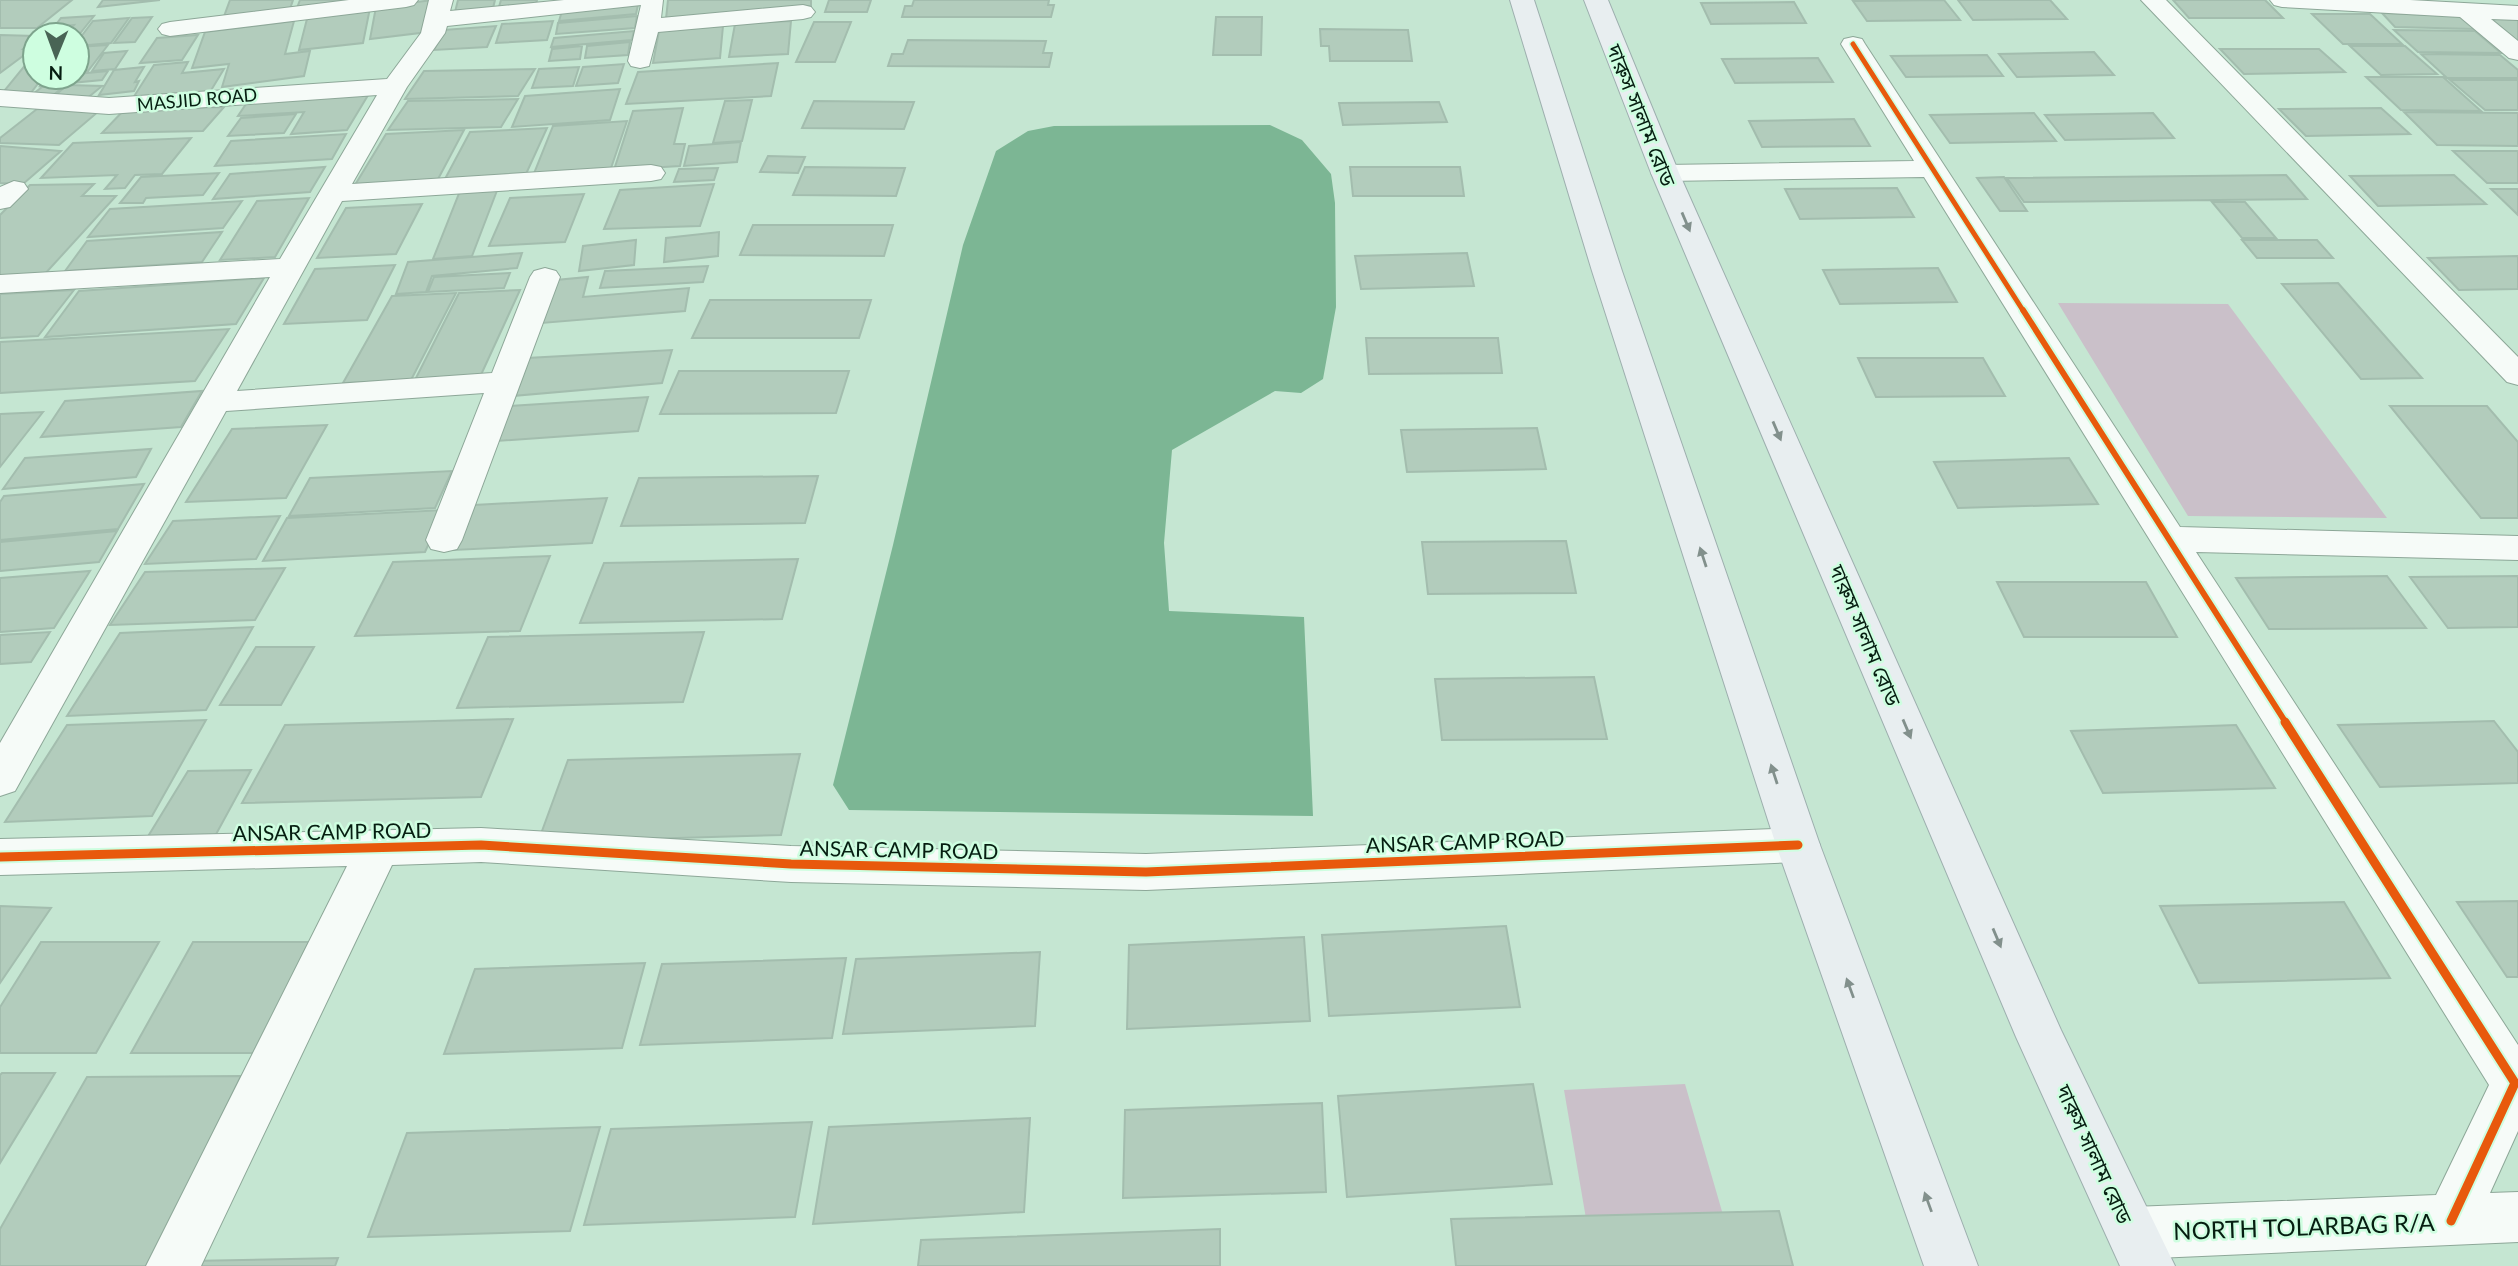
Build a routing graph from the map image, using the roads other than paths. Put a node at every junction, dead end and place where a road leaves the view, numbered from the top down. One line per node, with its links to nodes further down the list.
1 (406, 0): 13 (street)
2 (633, 0): 9 (street)
3 (653, 0): 12 (street)
4 (1522, 0): 35 (main road, one-way to 4)
5 (1596, 0): 21 (main road, দারুস সালাম রোড)
6 (2153, 0): 28 (street)
7 (2282, 0): 8 (street)
8 (2449, 7): 11 (street); 15 (street)
9 (439, 10): 17 (street)
10 (803, 12): 12 (street)
11 (2518, 13)
12 (647, 26): 16 (street)
13 (170, 29)
14 (1853, 44): 19 (street)
15 (2518, 53)
16 (640, 61)
17 (395, 86): 18 (street, MASJID ROAD); 23 (street)
18 (0, 98)
19 (1932, 169): 21 (street); 32 (street)
20 (651, 173): 23 (street)
21 (1665, 173): 40 (main road, দারুস সালাম রোড, one-way to 40)
22 (0, 188): 24 (street)
23 (334, 193): 25 (street)
24 (0, 201)
25 (293, 267): 27 (street); 30 (street)
26 (545, 277): 29 (street)
27 (0, 284)
28 (2518, 375)
29 (505, 382): 30 (street); 31 (street)
30 (216, 402): 34 (street)
31 (444, 540)
32 (2168, 540): 33 (street); 39 (street)
33 (2518, 548)
34 (0, 780)
35 (1798, 845): 36 (street, ANSAR CAMP ROAD); 42 (main road, one-way to 35)
36 (378, 848): 37 (street, ANSAR CAMP ROAD); 41 (street)
37 (0, 857)
38 (2518, 1217): 39 (street, NORTH TOLARBAG R/A)
39 (2451, 1221): 40 (street, NORTH TOLARBAG R/A)
40 (2140, 1250)
41 (173, 1266)
42 (1951, 1266)

